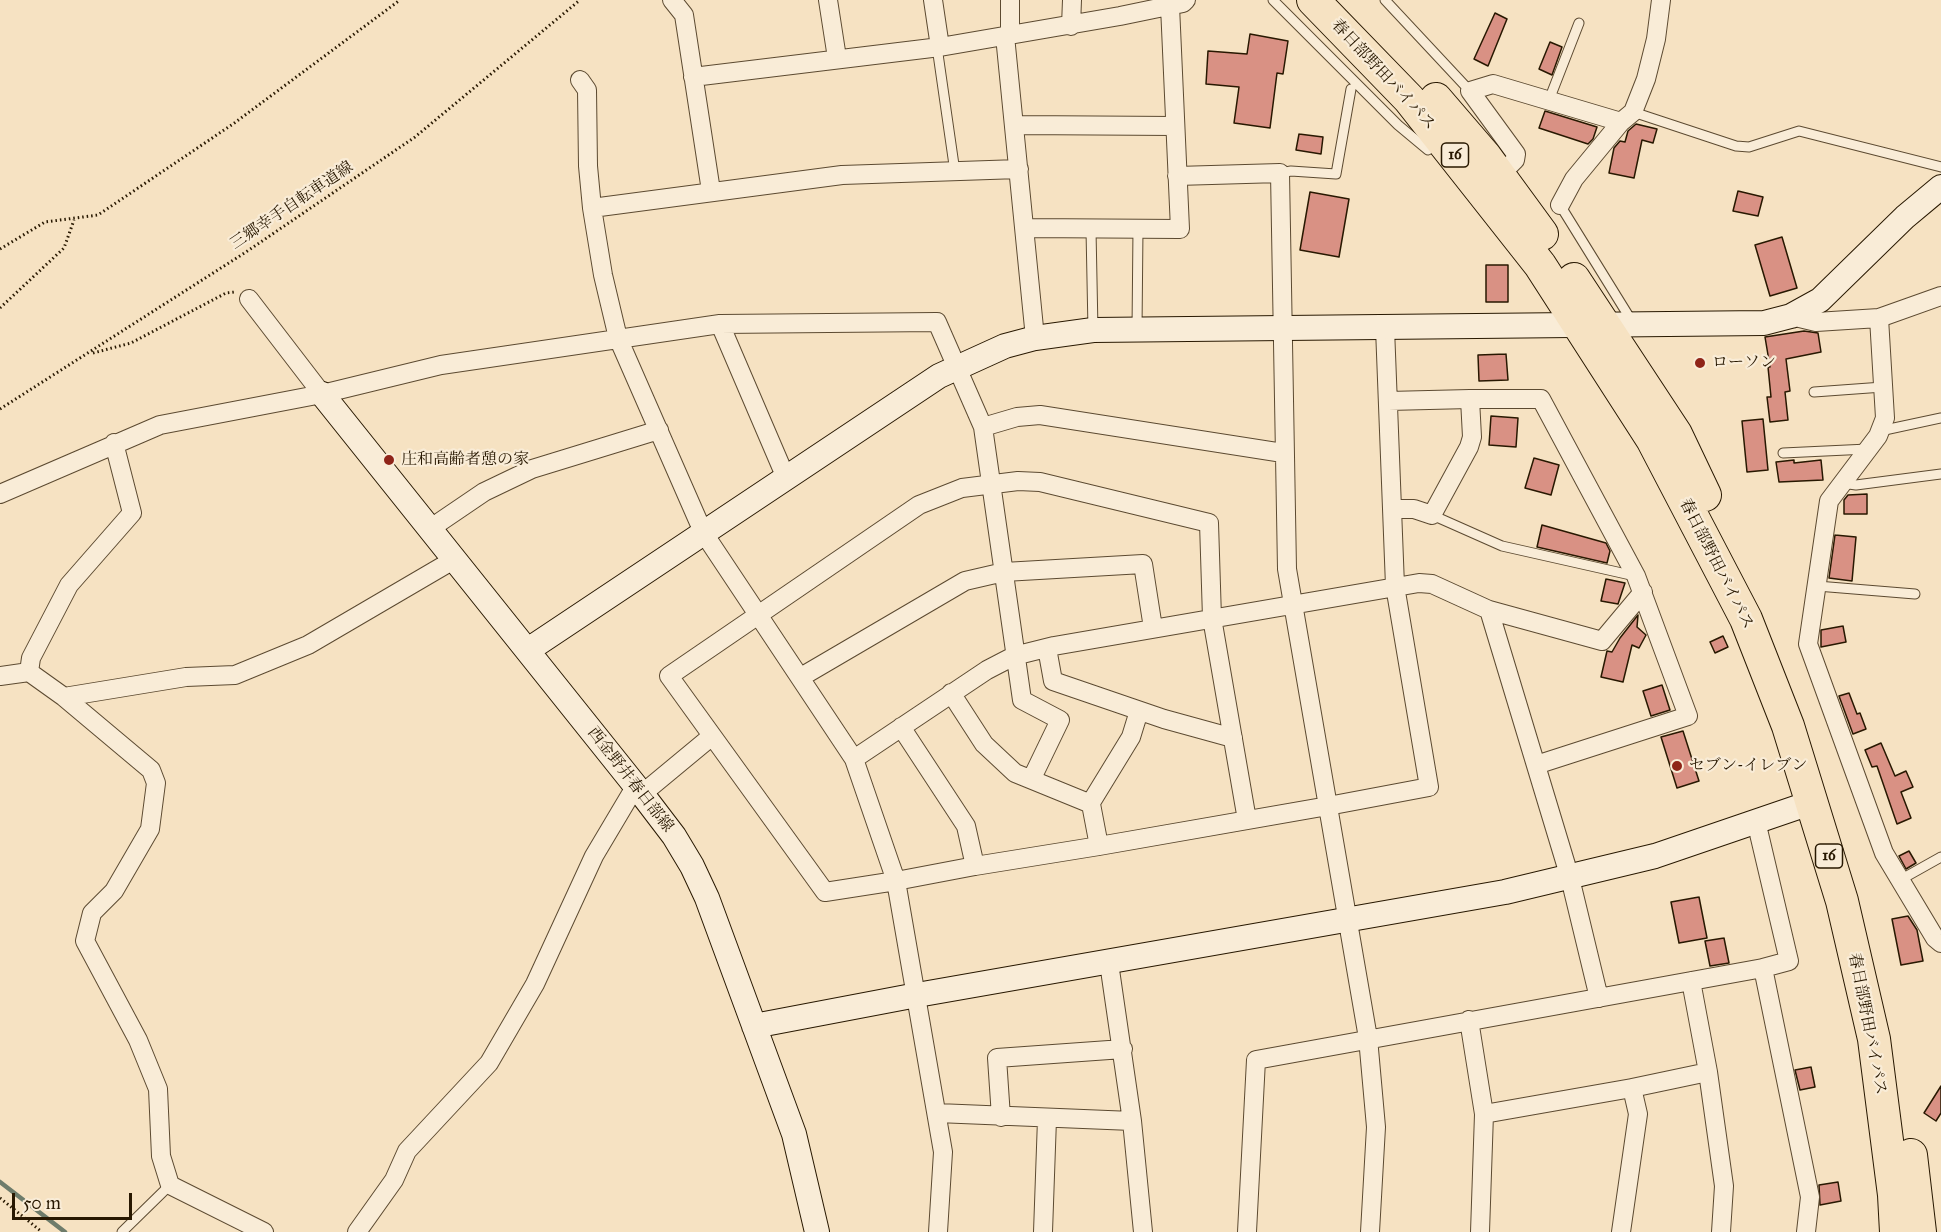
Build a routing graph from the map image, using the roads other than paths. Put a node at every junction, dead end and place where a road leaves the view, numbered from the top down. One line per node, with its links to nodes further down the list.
1 (672, 0): 18 (street)
2 (828, 0): 17 (street)
3 (933, 0): 16 (street)
4 (1010, 0): 15 (street)
5 (1072, 0): 14 (street)
6 (1273, 0): 26 (lane)
7 (1313, 0): 26 (highway, 春日部野田バイパス / 16)
8 (1342, 0): 31 (highway, 春日部野田バイパス / 16)
9 (1385, 0): 21 (lane)
10 (1661, 0): 23 (street)
11 (1178, 3): 12 (street); 25 (street)
12 (1124, 8): 14 (street)
13 (1579, 23): 22 (lane)
14 (1071, 26): 15 (street)
15 (1007, 36): 16 (street); 24 (street)
16 (939, 47): 17 (street); 29 (lane)
17 (837, 58): 18 (street)
18 (693, 77): 33 (street)
19 (580, 80): 36 (street)
20 (1351, 89): 30 (lane)
21 (1470, 91): 22 (street); 31 (street)
22 (1549, 100): 23 (street)
23 (1627, 117): 27 (lane); 35 (street)
24 (1015, 125): 25 (street); 28 (street)
25 (1175, 126): 32 (street)
26 (1436, 146): 45 (highway, 春日部野田バイパス / 16)
27 (1941, 167)
28 (1019, 170): 29 (street); 37 (street)
29 (955, 172): 33 (street)
30 (1280, 173): 32 (street); 47 (street)
31 (1500, 175): 45 (highway, 春日部野田バイパス / 16)
32 (1177, 176): 38 (street)
33 (711, 191): 36 (street)
34 (1939, 191): 42 (street)
35 (1560, 205): 45 (lane)
36 (592, 208): 50 (street)
37 (1025, 228): 39 (street); 51 (street)
38 (1138, 229): 39 (street); 46 (lane)
39 (1091, 230): 49 (lane)
40 (1941, 297): 43 (street)
41 (249, 299): 55 (street)
42 (1791, 316): 43 (street); 45 (street)
43 (1880, 318): 53 (street)
44 (720, 324): 50 (street); 52 (street); 67 (street)
45 (1607, 326): 48 (street); 102 (highway, 春日部野田バイパス / 16); 145 (highway, 春日部野田バイパス / 16)
46 (1137, 328): 47 (street); 49 (street)
47 (1282, 328): 48 (street); 64 (street)
48 (1385, 328): 57 (street)
49 (1093, 330): 51 (street)
50 (618, 338): 55 (street); 60 (street)
51 (1035, 338): 52 (street)
52 (957, 367): 59 (street); 67 (street)
53 (1883, 387): 54 (lane); 61 (street)
54 (1814, 392)
55 (322, 394): 62 (street); 73 (street, 西金野井春日部線)
56 (1470, 399): 57 (street); 72 (street); 77 (street)
57 (1388, 401): 71 (street)
58 (1941, 418): 61 (lane)
59 (983, 427): 64 (street); 68 (street)
60 (659, 430): 73 (street); 74 (street)
61 (1880, 431): 63 (street)
62 (114, 443): 70 (street); 89 (street)
63 (1868, 449): 65 (lane); 69 (street)
64 (1283, 453): 81 (street)
65 (1783, 453)
66 (1941, 474): 69 (lane)
67 (786, 478): 74 (street)
68 (992, 483): 76 (street); 83 (street); 84 (street)
69 (1842, 483): 79 (street)
70 (0, 494)
71 (1392, 509): 72 (street); 78 (street)
72 (1432, 515): 77 (lane)
73 (431, 528): 75 (street, 西金野井春日部線)
74 (703, 532): 83 (street); 87 (street)
75 (455, 559): 87 (street, 西金野井春日部線); 93 (street)
76 (1004, 572): 85 (street); 88 (street); 91 (street)
77 (1639, 584): 82 (street); 99 (street)
78 (1395, 586): 81 (street); 82 (street); 104 (street)
79 (1817, 586): 80 (lane); 111 (street)
80 (1915, 594)
81 (1291, 605): 84 (street); 104 (street)
82 (1489, 610): 99 (street)
83 (758, 616): 91 (street); 96 (street)
84 (1212, 618): 85 (street); 97 (street)
85 (1153, 628): 86 (street)
86 (1047, 648): 88 (street); 94 (street)
87 (528, 650): 101 (street, 西金野井春日部線)
88 (1014, 656): 92 (street); 100 (street)
89 (29, 672): 90 (street); 93 (street)
90 (0, 676)
91 (801, 677): 98 (street)
92 (951, 693): 95 (street); 100 (street)
93 (64, 697): 131 (street)
94 (1140, 711): 97 (street); 103 (street)
95 (901, 727): 98 (street); 109 (street)
96 (712, 736): 101 (street); 112 (street)
97 (1233, 738): 105 (street)
98 (854, 759): 112 (street)
99 (1536, 765): 110 (street)
100 (1032, 778): 103 (street)
101 (638, 790): 121 (street, 西金野井春日部線); 134 (street)
102 (1813, 802): 106 (street); 145 (highway, 春日部野田バイパス / 16)
103 (1090, 804): 107 (street)
104 (1328, 806): 105 (street); 113 (street)
105 (1247, 820): 107 (street)
106 (1756, 821): 110 (street); 116 (street)
107 (1099, 846): 109 (street)
108 (1941, 857): 111 (lane)
109 (975, 866): 112 (street)
110 (1570, 878): 113 (street); 119 (street)
111 (1900, 880): 114 (street)
112 (896, 881): 118 (street)
113 (1348, 921): 115 (street); 122 (street)
114 (1941, 943)
115 (1109, 963): 118 (street); 123 (street)
116 (1764, 968): 117 (street); 144 (street)
117 (1690, 981): 119 (street); 124 (street)
118 (917, 994): 121 (street); 126 (street)
119 (1599, 998): 120 (street)
120 (1468, 1020): 122 (street); 127 (street)
121 (754, 1026): 135 (street, 西金野井春日部線)
122 (1368, 1038): 139 (street); 140 (street)
123 (1123, 1049): 128 (street); 130 (street)
124 (1708, 1072): 125 (street); 143 (street)
125 (1632, 1088): 127 (street); 142 (street)
126 (937, 1113): 128 (street); 136 (street)
127 (1484, 1114): 141 (street)
128 (1001, 1118): 129 (street)
129 (1047, 1119): 130 (street); 137 (street)
130 (1132, 1121): 138 (street)
131 (170, 1185): 132 (lane); 133 (street)
132 (122, 1232)
133 (264, 1232)
134 (357, 1232)
135 (818, 1232)
136 (938, 1232)
137 (1043, 1232)
138 (1143, 1232)
139 (1247, 1232)
140 (1370, 1232)
141 (1480, 1232)
142 (1621, 1232)
143 (1721, 1232)
144 (1806, 1232)
145 (1920, 1232)

